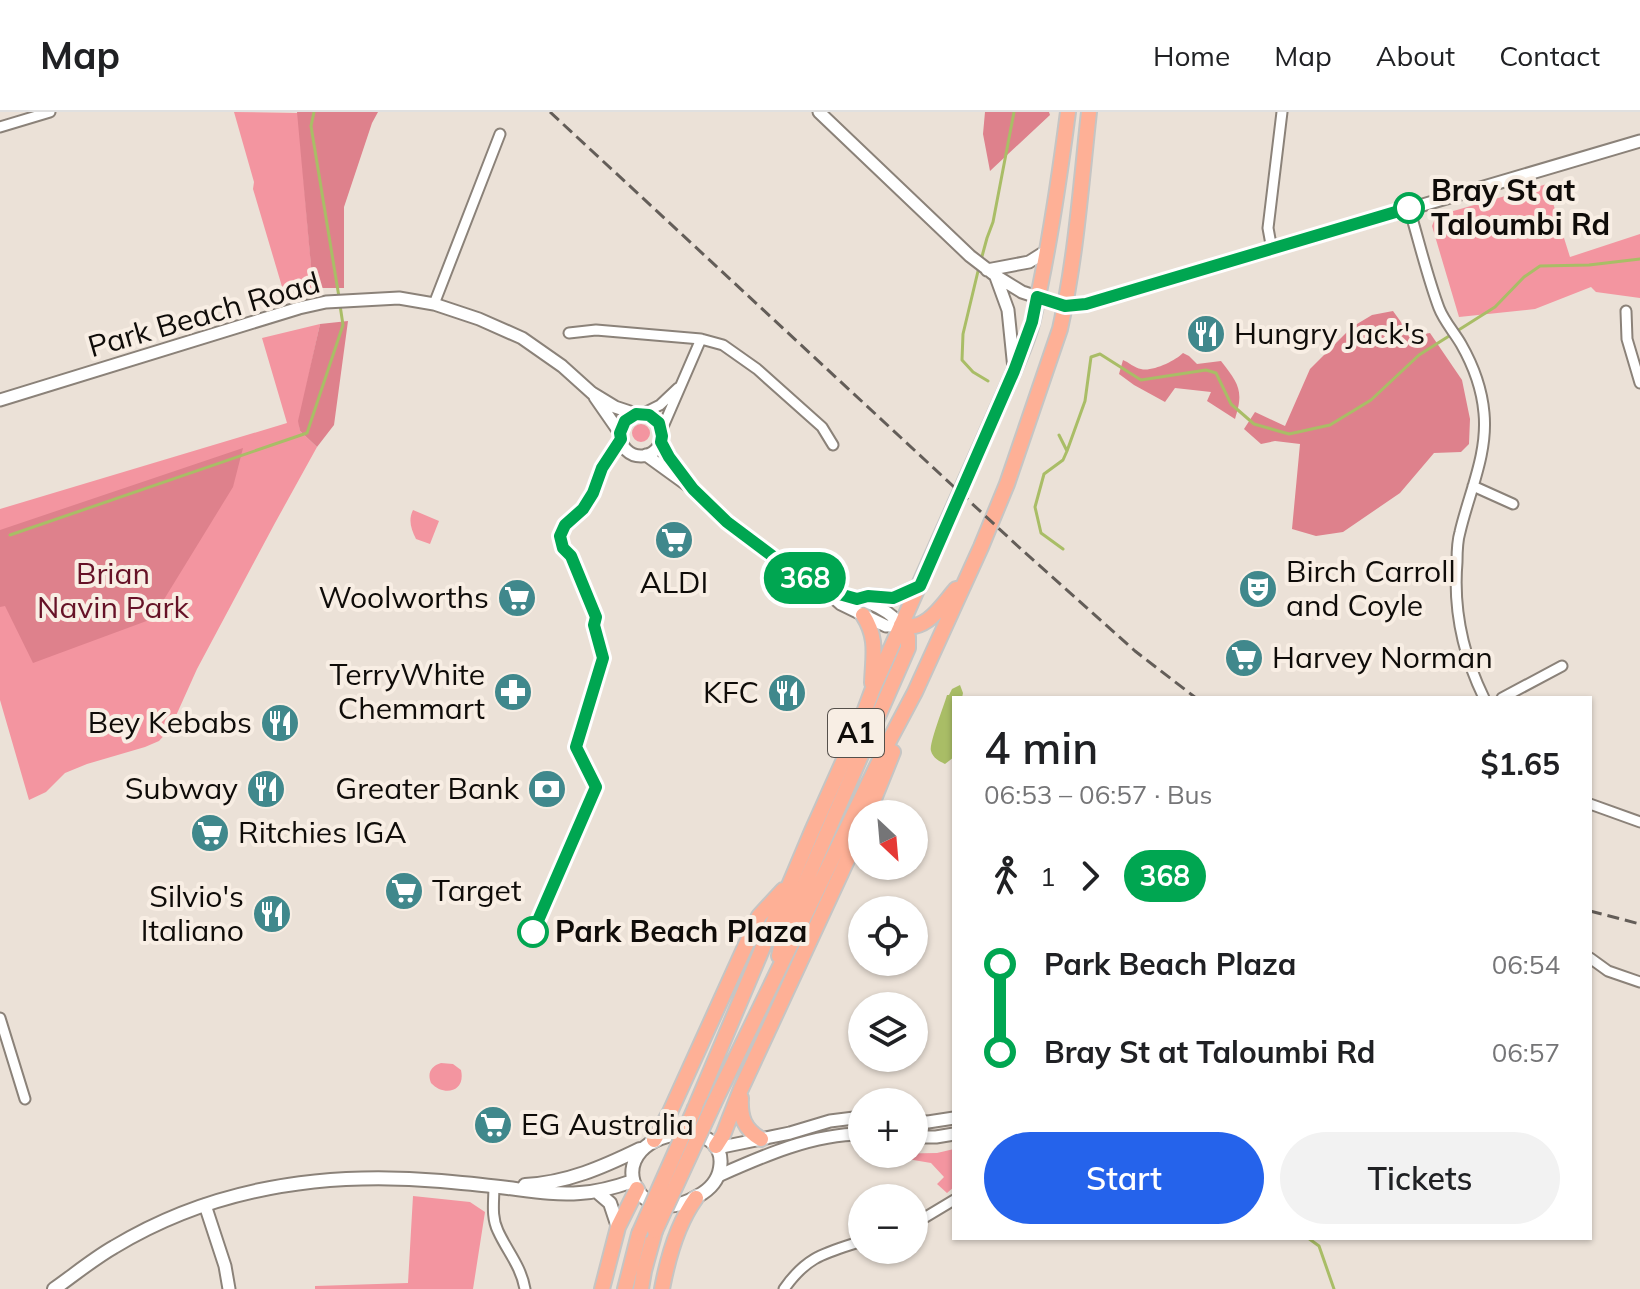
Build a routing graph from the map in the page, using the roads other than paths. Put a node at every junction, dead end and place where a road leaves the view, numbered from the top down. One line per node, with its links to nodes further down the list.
1 (50, 112): 6 (street)
2 (819, 112): 12 (street)
3 (1068, 112): 10 (highway, A1)
4 (1089, 112): 15 (highway, A1)
5 (1282, 112): 11 (street)
6 (0, 127)
7 (500, 134): 14 (street)
8 (1640, 141): 9 (street)
9 (1409, 208): 11 (street); 30 (street)
10 (1048, 250): 12 (street); 13 (highway, A1)
11 (1272, 250): 15 (street)
12 (992, 273): 13 (street); 19 (street)
13 (1037, 297): 15 (street); 19 (highway, A1)
14 (434, 304): 22 (street, Park Beach Road); 23 (street, Park Beach Road)
15 (1065, 306): 33 (highway, A1)
16 (1626, 311): 20 (street)
17 (569, 333): 18 (street)
18 (701, 339): 21 (street); 28 (street)
19 (1014, 371): 34 (highway, A1)
20 (1640, 383)
21 (681, 385): 24 (street); 25 (street)
22 (592, 393): 24 (street, Park Beach Road); 26 (street, Park Beach Road)
23 (0, 400)
24 (639, 414): 25 (street); 26 (street)
25 (662, 429): 27 (street)
26 (620, 433): 29 (street)
27 (661, 442): 29 (street); 31 (street)
28 (833, 445)
29 (646, 455): 31 (street)
30 (1473, 486): 32 (street); 42 (street)
31 (693, 489): 35 (street)
32 (1513, 504)
33 (969, 573): 38 (highway); 41 (highway, A1)
34 (920, 586): 36 (highway); 38 (highway, A1)
35 (825, 590): 36 (street); 37 (street)
36 (857, 599): 38 (street)
37 (863, 615): 38 (street); 40 (highway)
38 (901, 625): 40 (highway, A1); 51 (highway)
39 (1562, 666): 43 (street)
40 (872, 691): 48 (highway, A1)
41 (915, 692): 44 (highway); 51 (highway, A1)
42 (1483, 696)
43 (1506, 696)
44 (873, 800)
45 (1592, 805): 46 (street)
46 (1640, 822)
47 (848, 858): 53 (highway)
48 (792, 880): 62 (highway); 78 (highway, A1, bridge)
49 (1592, 959): 50 (street)
50 (1640, 982)
51 (773, 983): 79 (highway, A1, bridge)
52 (0, 1018): 54 (street)
53 (741, 1089): 61 (highway); 63 (highway)
54 (25, 1099)
55 (952, 1118): 57 (street)
56 (848, 1119): 61 (street)
57 (928, 1122)
58 (952, 1134): 60 (street)
59 (848, 1135): 64 (street)
60 (928, 1137)
61 (761, 1139): 63 (street)
62 (650, 1143): 63 (main road); 65 (main road); 66 (main road)
63 (716, 1147): 64 (main road)
64 (718, 1176): 68 (main road)
65 (635, 1185): 67 (main road); 68 (main road); 72 (highway)
66 (494, 1186): 67 (main road); 70 (main road); 76 (street)
67 (596, 1191): 72 (main road)
68 (696, 1198): 80 (highway)
69 (952, 1201): 71 (street)
70 (205, 1205): 74 (main road); 75 (street)
71 (928, 1217)
72 (618, 1227): 77 (highway)
73 (848, 1246): 81 (street)
74 (54, 1289)
75 (229, 1289)
76 (525, 1289)
77 (602, 1289)
78 (625, 1289)
79 (641, 1289)
80 (662, 1289)
81 (784, 1289)

